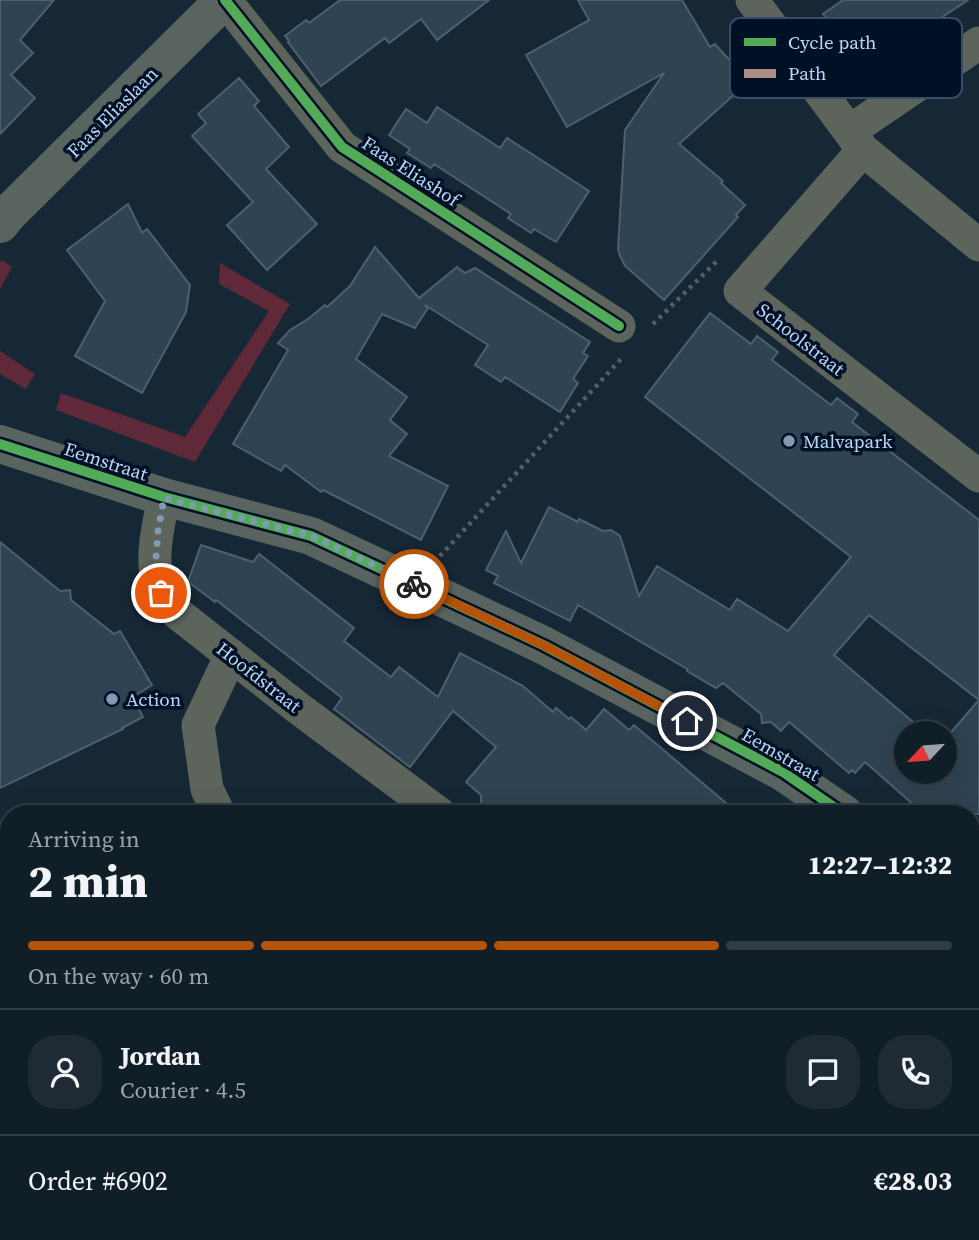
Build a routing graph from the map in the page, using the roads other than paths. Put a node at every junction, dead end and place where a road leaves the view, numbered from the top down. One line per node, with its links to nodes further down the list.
1 (225, 0): 9 (main road, Faas Eliaslaan); 11 (street, Faas Eliashof)
2 (752, 0): 3 (street)
3 (765, 18)
4 (979, 43): 5 (street)
5 (962, 57)
6 (825, 98): 8 (street)
7 (911, 98): 8 (street)
8 (857, 141): 10 (street); 13 (street, Schoolstraat)
9 (2, 216)
10 (979, 245)
11 (619, 326)
12 (0, 444): 14 (main road, Eemstraat)
13 (979, 476)
14 (164, 498): 15 (street, Hoofdstraat); 18 (main road, Eemstraat)
15 (231, 655): 16 (street); 17 (street, Hoofdstraat)
16 (215, 805)
17 (428, 805)
18 (831, 805)

